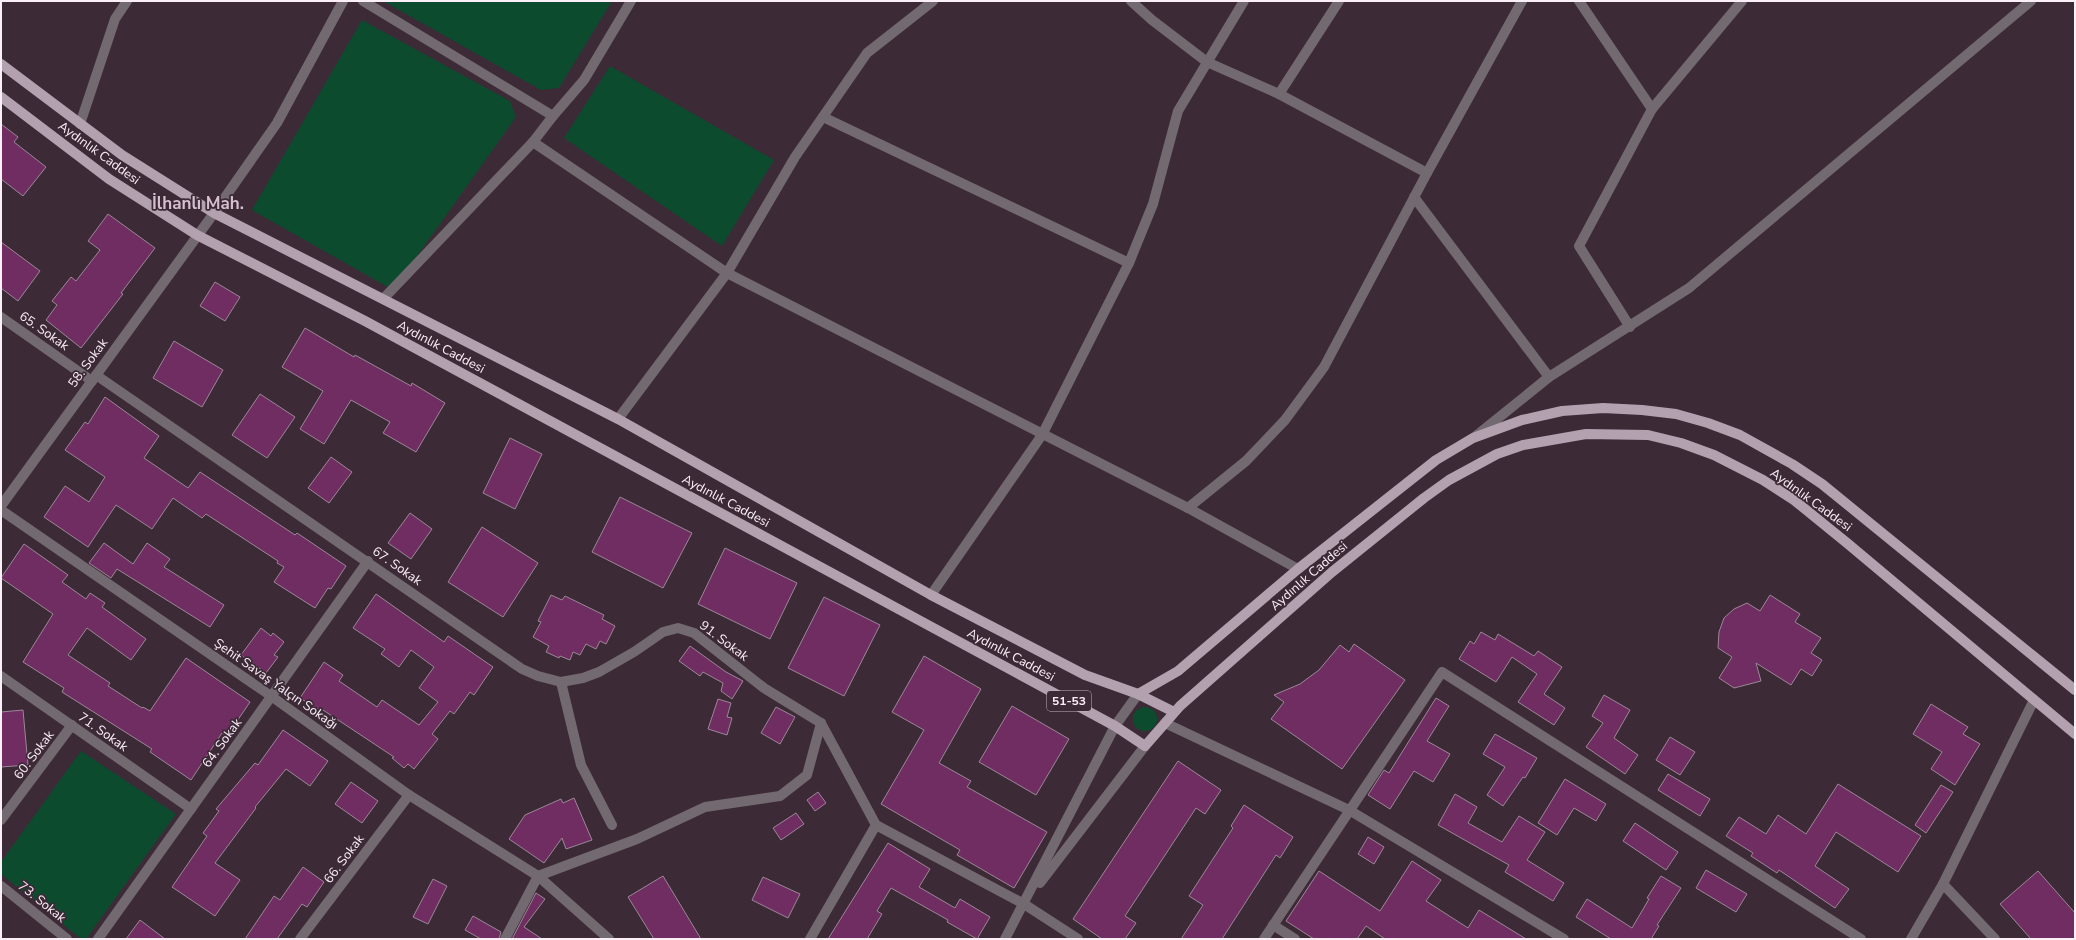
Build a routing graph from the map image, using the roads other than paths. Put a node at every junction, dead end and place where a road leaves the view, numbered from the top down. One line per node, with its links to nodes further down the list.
1 (127, 1): 20 (street)
2 (343, 1): 24 (street, 58. Sokak)
3 (363, 1): 18 (street)
4 (631, 1): 18 (street)
5 (933, 1): 19 (street)
6 (1131, 1): 13 (street)
7 (1244, 1): 13 (street)
8 (1339, 1): 15 (street)
9 (1522, 1): 22 (street)
10 (1580, 1): 17 (street)
11 (1742, 1): 17 (street)
12 (2031, 1): 30 (street)
13 (1207, 62): 15 (street); 26 (street)
14 (1, 64): 20 (main road, Aydınlık Caddesi / 51-53)
15 (1279, 94): 22 (street)
16 (1, 97): 25 (main road, Aydınlık Caddesi / 51-53)
17 (1652, 109): 30 (street)
18 (553, 116): 21 (street)
19 (823, 117): 26 (street); 27 (street)
20 (80, 124): 24 (main road, Aydınlık Caddesi / 51-53)
21 (533, 142): 27 (street); 28 (street)
22 (1427, 173): 23 (street)
23 (1414, 197): 31 (street); 37 (street)
24 (214, 212): 25 (street, 58. Sokak); 28 (main road, Aydınlık Caddesi / 51-53)
25 (197, 235): 32 (street, 58. Sokak); 52 (main road, Aydınlık Caddesi / 51-53)
26 (1129, 263): 34 (street)
27 (727, 273): 33 (street); 34 (street)
28 (384, 298): 33 (main road, Aydınlık Caddesi / 51-53)
29 (1, 316): 32 (street, 65. Sokak)
30 (1630, 327): 31 (street)
31 (1549, 377): 35 (street)
32 (94, 378): 36 (street, 58. Sokak); 39 (street, 67. Sokak)
33 (618, 420): 41 (main road, Aydınlık Caddesi / 51-53)
34 (1042, 435): 37 (street); 41 (street)
35 (1473, 438): 40 (main road, Aydınlık Caddesi); 44 (main road, Aydınlık Caddesi)
36 (1, 506)
37 (1188, 508): 40 (street)
38 (1, 510): 46 (street, Şehit Savaş Yalçın Sokağı)
39 (368, 561): 43 (street, 67. Sokak); 46 (street, 64. Sokak)
40 (1298, 569): 45 (main road, Aydınlık Caddesi)
41 (931, 595): 45 (main road, Aydınlık Caddesi / 51-53)
42 (1, 676): 51 (street, 71. Sokak)
43 (561, 682): 49 (street, 91. Sokak); 59 (street)
44 (2075, 690)
45 (1138, 694): 48 (main road); 52 (street)
46 (271, 696): 55 (street, Şehit Savaş Yalçın Sokağı); 56 (street, 64. Sokak)
47 (2034, 700): 48 (main road, Aydınlık Caddesi); 53 (main road, Aydınlık Caddesi); 62 (street)
48 (1174, 712): 50 (main road, Aydınlık Caddesi)
49 (821, 723): 60 (street); 61 (street)
50 (1165, 723): 54 (main road, Aydınlık Caddesi); 57 (street)
51 (72, 725): 56 (street, 71. Sokak); 58 (street, 60. Sokak)
52 (1115, 726): 54 (main road, Aydınlık Caddesi / 51-53); 64 (street)
53 (2075, 734)
54 (1145, 746): 64 (street)
55 (409, 795): 61 (street, Şehit Savaş Yalçın Sokağı); 68 (street, 66. Sokak)
56 (190, 809): 67 (street, 64. Sokak)
57 (1349, 810): 65 (street); 76 (street); 77 (street)
58 (1, 820)
59 (612, 825)
60 (876, 825): 64 (street); 71 (street)
61 (538, 876): 69 (street); 70 (street, Şehit Savaş Yalçın Sokağı)
62 (1943, 884): 78 (street); 79 (street)
63 (1, 886): 66 (street, 73. Sokak)
64 (1024, 904): 72 (street); 73 (street)
65 (1273, 925): 74 (street); 75 (street)
66 (67, 939)
67 (98, 939)
68 (300, 939)
69 (505, 939)
70 (609, 939)
71 (810, 939)
72 (1005, 939)
73 (1078, 939)
74 (1264, 939)
75 (1294, 939)
76 (1564, 939)
77 (1861, 939)
78 (1912, 939)
79 (1995, 939)

